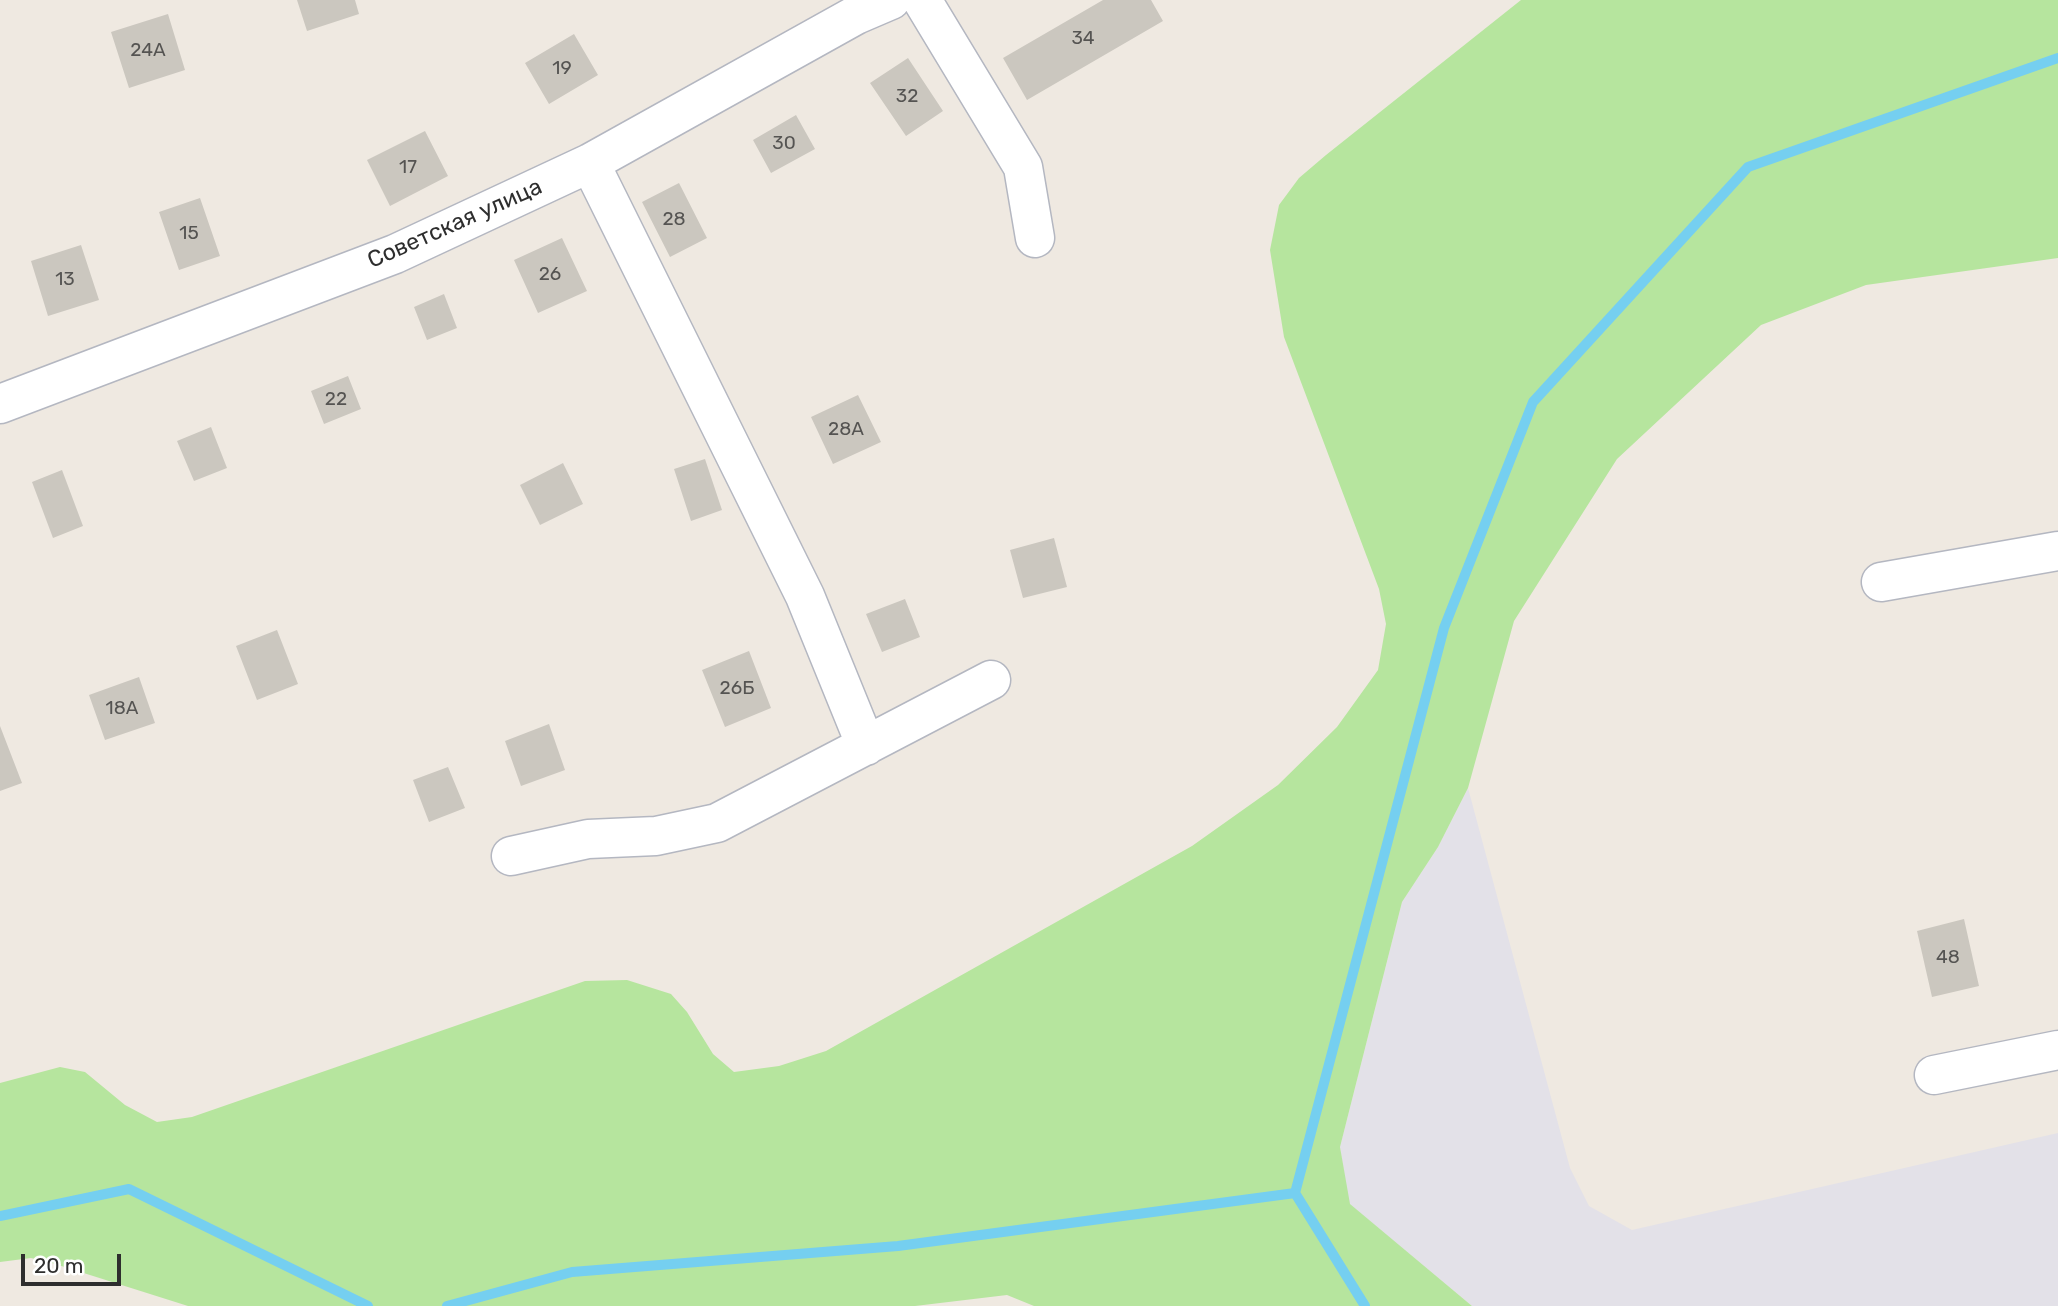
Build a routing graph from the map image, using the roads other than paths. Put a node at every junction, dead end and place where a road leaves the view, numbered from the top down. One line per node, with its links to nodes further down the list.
1 (891, 0): 3 (street, Советская улица)
2 (922, 0): 5 (street)
3 (853, 8): 4 (street, Советская улица)
4 (590, 163): 6 (street, Советская улица); 10 (street)
5 (1035, 238)
6 (0, 404)
7 (2058, 551): 8 (street)
8 (1881, 582)
9 (991, 680): 10 (street)
10 (866, 746): 11 (street)
11 (511, 856)
12 (2058, 1050): 13 (street)
13 (1934, 1074)

